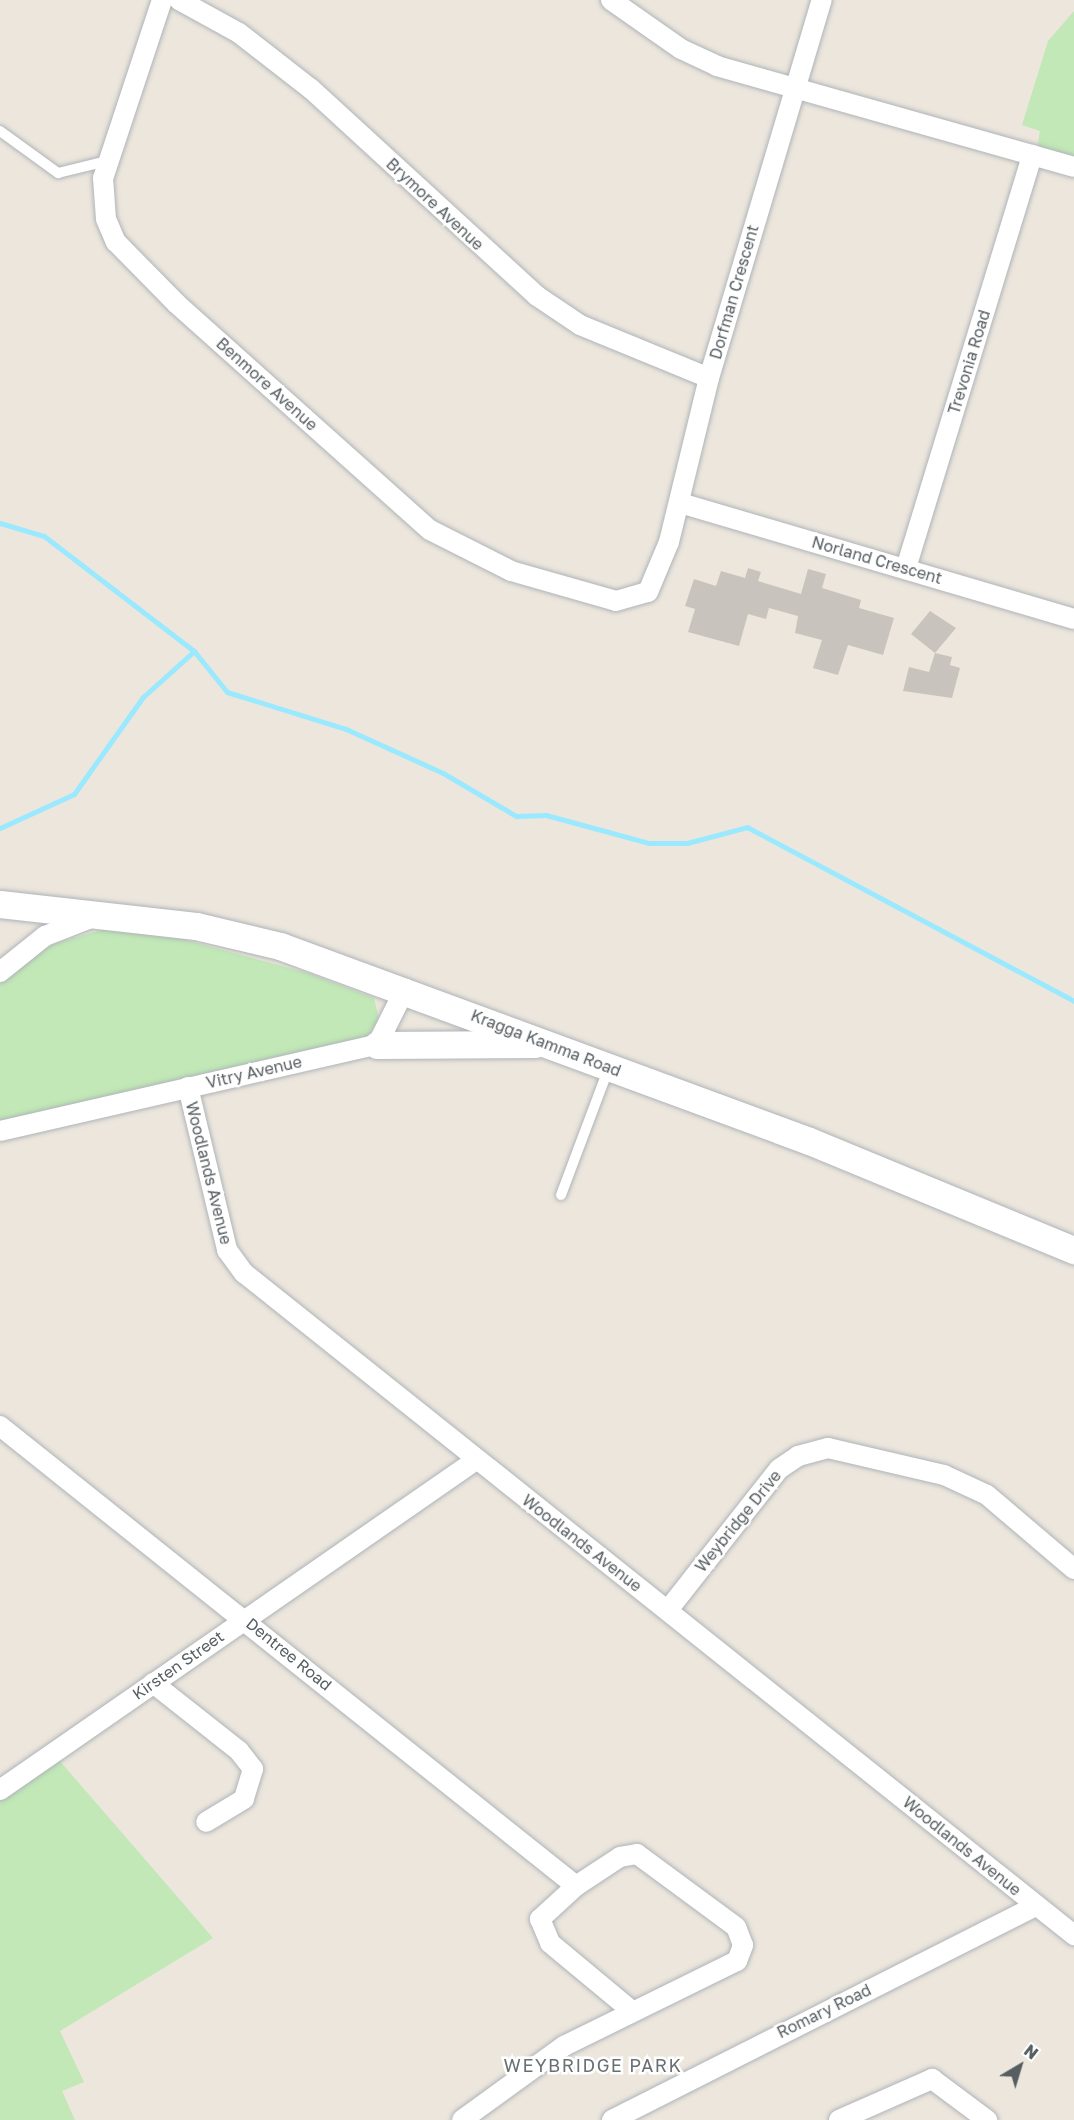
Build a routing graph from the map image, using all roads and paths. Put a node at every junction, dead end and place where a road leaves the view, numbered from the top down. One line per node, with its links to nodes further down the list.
1 (162, 0): 8 (street, Benmore Avenue)
2 (179, 0): 10 (street, Brymore Avenue)
3 (610, 0): 5 (street)
4 (822, 0): 5 (street, Dorfman Crescent)
5 (793, 87): 7 (street); 10 (street, Dorfman Crescent)
6 (0, 131): 8 (lane)
7 (1032, 155): 9 (street); 12 (street, Trevonia Road)
8 (107, 161): 13 (street, Benmore Avenue)
9 (1074, 168)
10 (709, 378): 11 (street, Dorfman Crescent)
11 (680, 504): 12 (street, Norland Crescent); 13 (street, Dorfman Crescent)
12 (906, 568): 14 (street, Norland Crescent)
13 (654, 585)
14 (1074, 619)
15 (0, 904): 16 (main road, Kragga Kamma Road)
16 (104, 913): 17 (street); 18 (main road, Kragga Kamma Road)
17 (0, 972)
18 (405, 989): 19 (main road, Kragga Kamma Road); 20 (street)
19 (549, 1043): 20 (main road); 21 (main road, Kragga Kamma Road)
20 (377, 1045): 22 (street, Vitry Avenue)
21 (609, 1067): 24 (lane); 25 (main road, Kragga Kamma Road)
22 (188, 1087): 23 (street, Vitry Avenue); 27 (street, Woodlands Avenue)
23 (0, 1131)
24 (561, 1195)
25 (1074, 1250)
26 (0, 1426): 30 (street, Dentree Road)
27 (476, 1460): 29 (street, Woodlands Avenue); 30 (street, Kirsten Street)
28 (1074, 1569): 29 (street, Weybridge Drive)
29 (668, 1610): 35 (street, Woodlands Avenue)
30 (245, 1618): 31 (street, Kirsten Street); 34 (street, Dentree Road)
31 (153, 1683): 32 (street, Kirsten Street); 33 (street)
32 (0, 1790)
33 (206, 1822)
34 (576, 1886): 37 (street); 37 (street)
35 (1037, 1905): 36 (street, Woodlands Avenue); 39 (street, Romary Road)
36 (1074, 1935)
37 (632, 2011): 38 (street)
38 (462, 2120)
39 (612, 2120)
40 (839, 2120): 41 (street)
41 (987, 2120)

